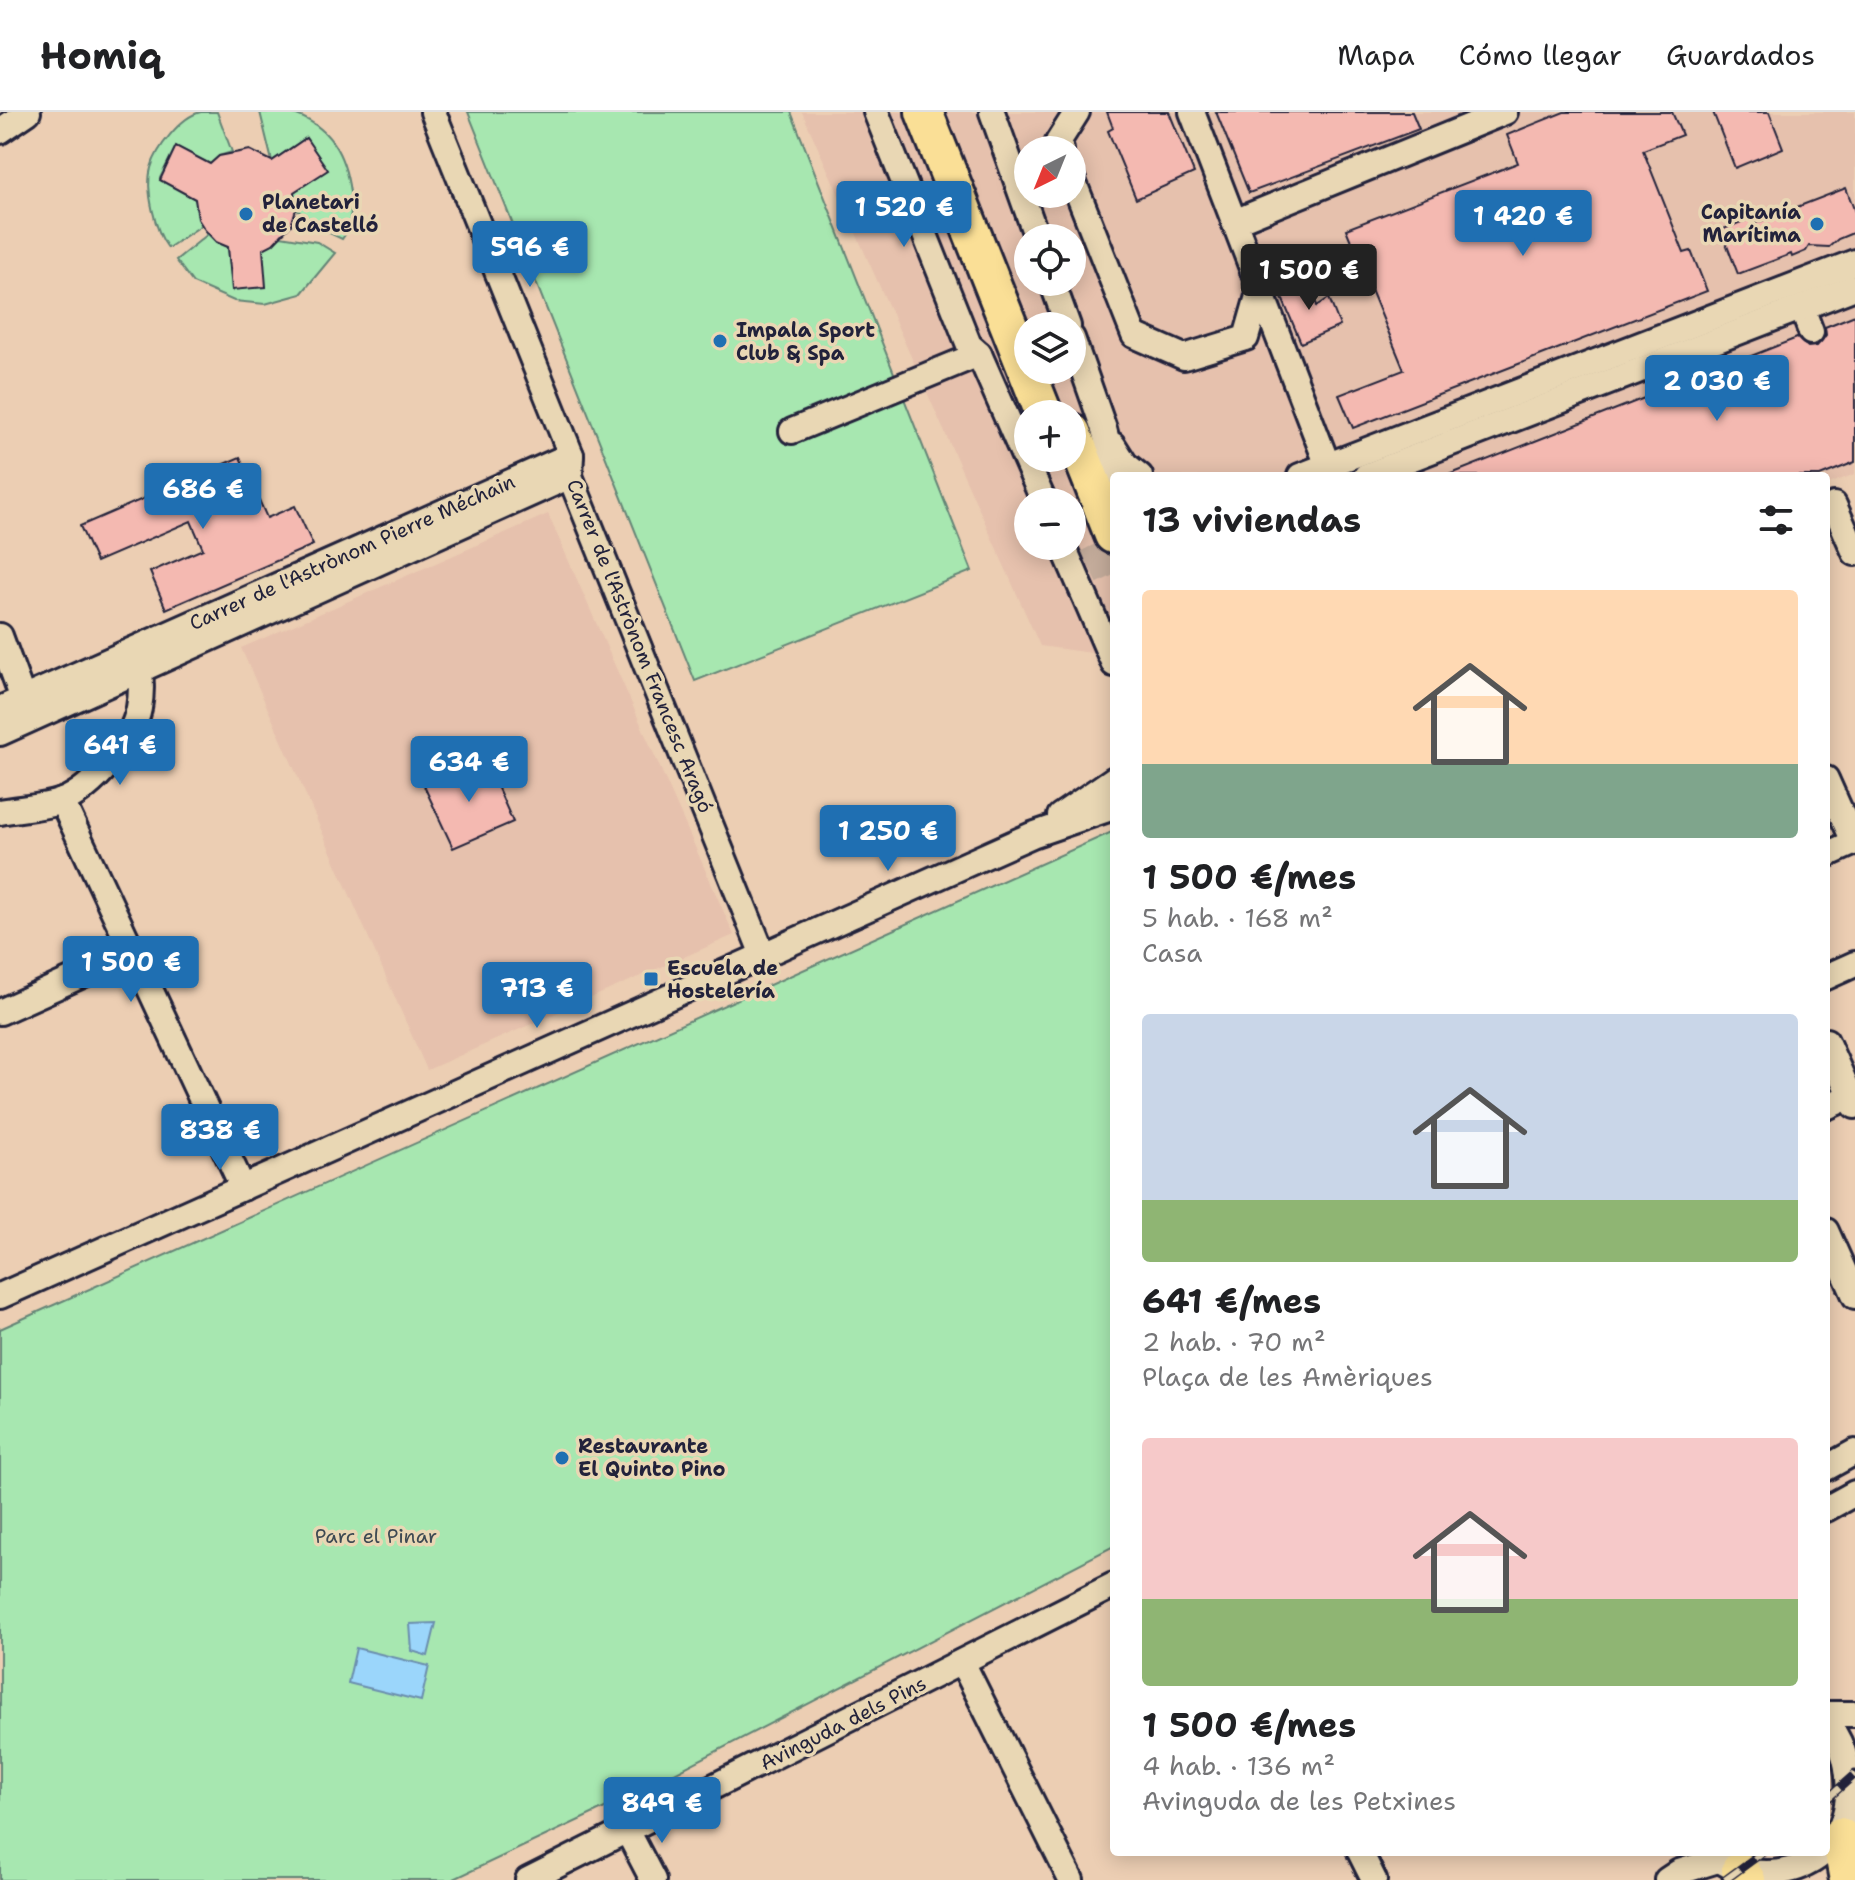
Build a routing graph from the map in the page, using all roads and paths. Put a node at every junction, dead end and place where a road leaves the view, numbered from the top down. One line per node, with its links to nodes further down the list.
1 (28, 112): 10 (street)
2 (433, 112): 26 (street, Carrer de l'Astrònom Francesc Aragó)
3 (876, 112): 21 (street)
4 (924, 112): 23 (highway)
5 (951, 112): 19 (highway)
6 (992, 112): 14 (street)
7 (1077, 112): 11 (street)
8 (1192, 112): 13 (street)
9 (1505, 112): 13 (street)
10 (0, 131)
11 (1062, 136)
12 (1084, 208): 16 (street)
13 (1234, 222): 16 (street)
14 (1032, 224)
15 (1855, 262): 30 (street)
16 (1260, 289): 30 (street)
17 (1854, 290): 18 (street)
18 (1802, 308): 20 (street); 31 (street)
19 (1026, 312)
20 (1811, 332)
21 (979, 354): 25 (street); 32 (street)
22 (1080, 384): 24 (street)
23 (1038, 400)
24 (1088, 430): 28 (street); 29 (street); 34 (highway)
25 (792, 431)
26 (570, 465): 38 (street, Carrer de l'Astrònom Pierre Méchain); 51 (street, Carrer de l'Astrònom Francesc Aragó)
27 (1067, 472): 34 (highway)
28 (1114, 472)
29 (1135, 472)
30 (1314, 472)
31 (1376, 472)
32 (1038, 488)
33 (1838, 503): 35 (street)
34 (1091, 541): 37 (street)
35 (1855, 553)
36 (0, 636): 39 (street)
37 (1107, 638)
38 (137, 659): 39 (street, Carrer de l'Astrònom Pierre Méchain); 41 (street, Carrer de l'Astrònom Pierre Méchain); 44 (street)
39 (23, 699): 40 (street, Carrer de l'Astrònom Pierre Méchain)
40 (0, 709)
41 (0, 733)
42 (1110, 782): 47 (street)
43 (1830, 788): 48 (street)
44 (62, 801): 46 (street); 50 (street)
45 (1110, 808): 47 (street)
46 (0, 812)
47 (1032, 835): 51 (street)
48 (1854, 842): 49 (street)
49 (1830, 853)
50 (133, 952): 54 (street); 58 (street)
51 (763, 955): 58 (street)
52 (1855, 964): 53 (street)
53 (1830, 975)
54 (0, 1012)
55 (1830, 1050): 56 (street)
56 (1853, 1099): 57 (street)
57 (1830, 1106)
58 (243, 1188): 60 (street)
59 (1830, 1240): 61 (street)
60 (0, 1296)
61 (1855, 1296)
62 (1855, 1452): 63 (street)
63 (1830, 1466)
64 (1855, 1493): 65 (street)
65 (1830, 1507)
66 (1110, 1587): 67 (street, Avinguda dels Pins)
67 (962, 1662): 72 (street, Avinguda dels Pins); 80 (street)
68 (1830, 1714): 69 (street)
69 (1855, 1714)
70 (1830, 1726): 71 (street)
71 (1854, 1769): 73 (street)
72 (628, 1832): 78 (street, Avinguda dels Pins); 79 (street)
73 (1830, 1846): 84 (highway)
74 (1362, 1856): 81 (street)
75 (1670, 1856): 82 (street)
76 (1819, 1856): 77 (street)
77 (1728, 1865): 83 (street)
78 (528, 1880)
79 (653, 1880)
80 (1071, 1880)
81 (1374, 1880)
82 (1656, 1880)
83 (1667, 1880)
84 (1848, 1880)

